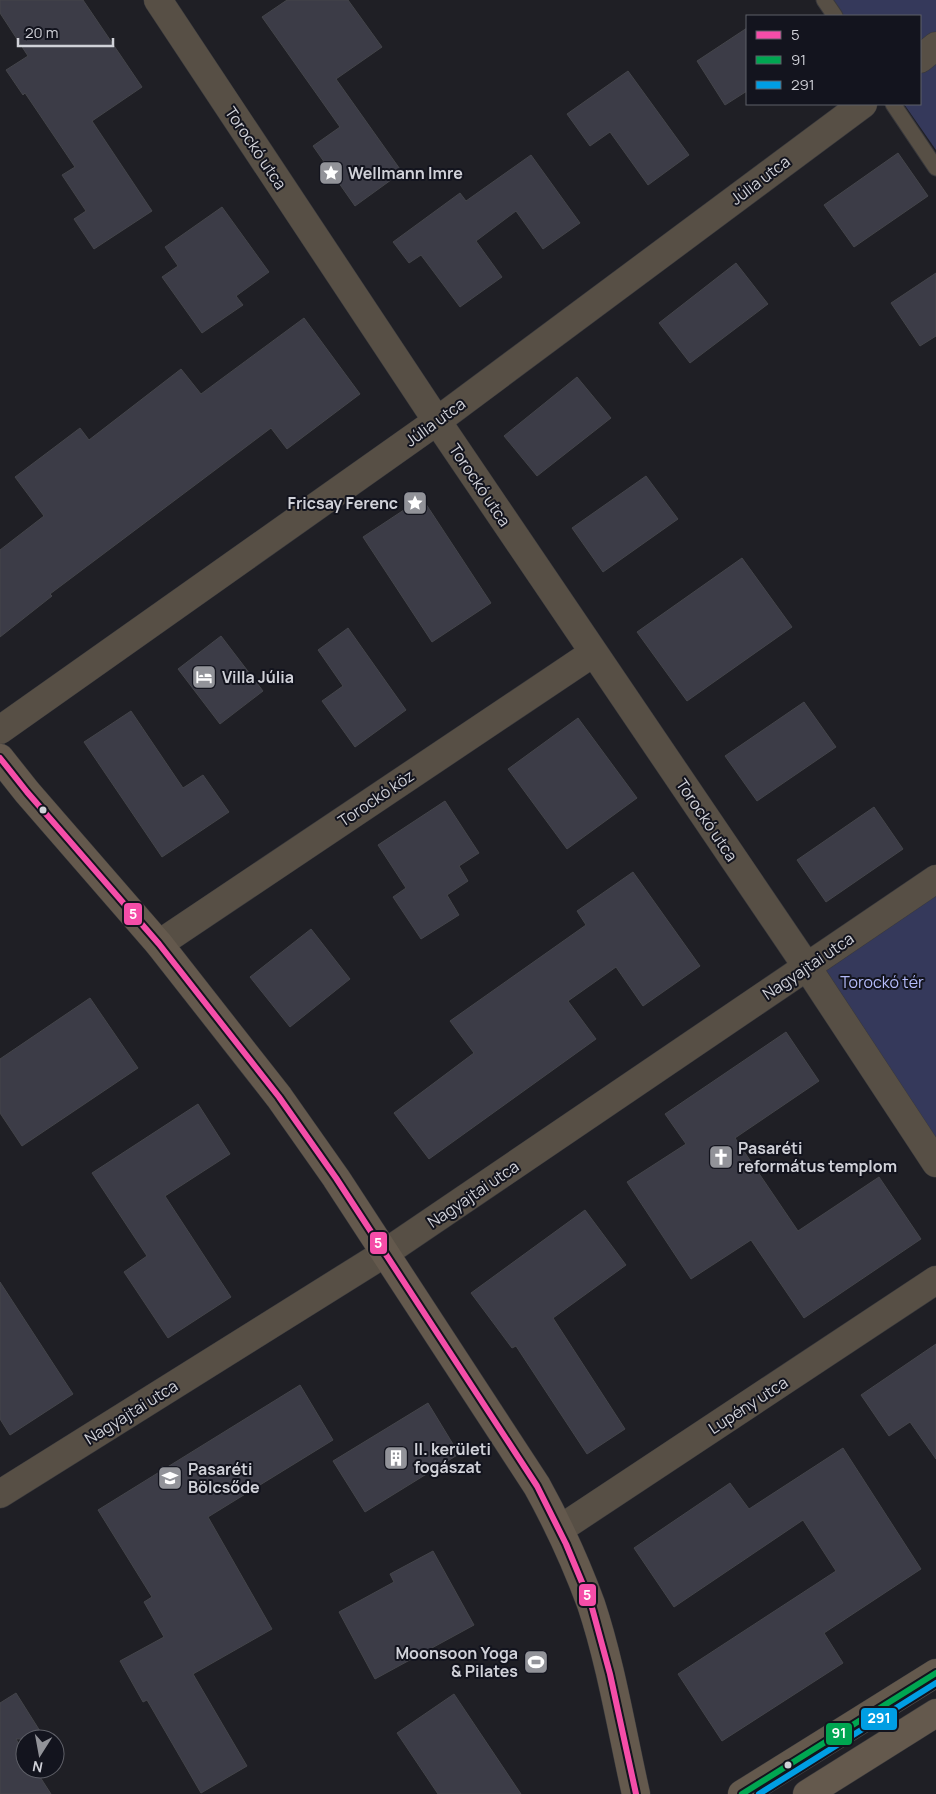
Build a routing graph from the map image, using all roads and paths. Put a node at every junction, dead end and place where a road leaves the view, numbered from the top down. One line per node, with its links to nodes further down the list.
1 (158, 0): 9 (street, Torockó utca)
2 (824, 0): 3 (lane)
3 (834, 15)
4 (936, 46): 5 (street)
5 (921, 58)
6 (862, 105): 9 (street, Júlia utca)
7 (894, 105): 8 (lane)
8 (936, 168)
9 (437, 422): 10 (street, Torockó utca); 11 (street, Júlia utca)
10 (593, 653): 14 (street, Torockó köz); 15 (street, Torockó utca)
11 (0, 730)
12 (0, 758): 14 (street)
13 (936, 879): 15 (street, Nagyajtai utca)
14 (159, 944): 17 (street)
15 (807, 967): 16 (street); 17 (street, Nagyajtai utca)
16 (936, 1163)
17 (385, 1253): 19 (street, Nagyajtai utca); 20 (street)
18 (936, 1280): 20 (street, Lupény utca)
19 (0, 1494)
20 (560, 1529): 25 (street)
21 (936, 1673): 22 (street)
22 (888, 1703): 24 (street); 26 (street)
23 (936, 1713): 24 (street)
24 (907, 1732): 27 (street)
25 (636, 1794)
26 (742, 1794)
27 (807, 1794)

